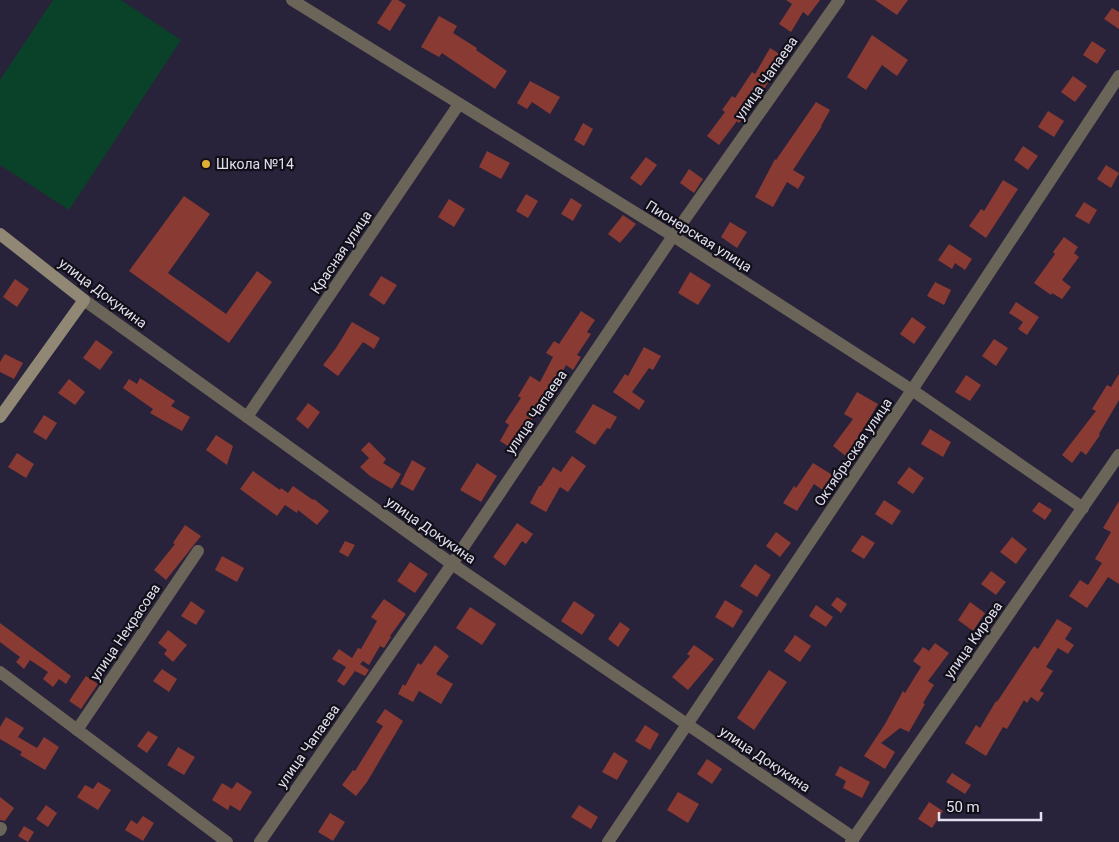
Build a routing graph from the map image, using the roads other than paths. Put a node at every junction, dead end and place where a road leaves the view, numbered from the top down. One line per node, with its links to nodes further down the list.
1 (292, 0): 4 (street, Пионерская улица)
2 (839, 0): 6 (street, улица Чапаева)
3 (1119, 76): 8 (street, Октябрьская улица)
4 (459, 104): 6 (street, Пионерская улица); 10 (street, Красная улица)
5 (0, 234): 7 (street, улица Докукина)
6 (672, 236): 8 (street, Пионерская улица); 14 (street, улица Чапаева)
7 (84, 300): 9 (street); 10 (street, улица Докукина)
8 (912, 390): 12 (street, Пионерская улица); 16 (street, Октябрьская улица)
9 (0, 417)
10 (247, 417): 14 (street, улица Докукина)
11 (1119, 455): 12 (street, улица Кирова)
12 (1083, 508): 18 (street, улица Кирова)
13 (198, 551): 17 (street, улица Некрасова)
14 (452, 564): 16 (street, улица Докукина); 20 (street, улица Чапаева)
15 (0, 672): 17 (street)
16 (687, 724): 18 (street, улица Докукина); 21 (street, Октябрьская улица)
17 (77, 730): 19 (street)
18 (852, 840)
19 (227, 842)
20 (260, 842)
21 (608, 842)

